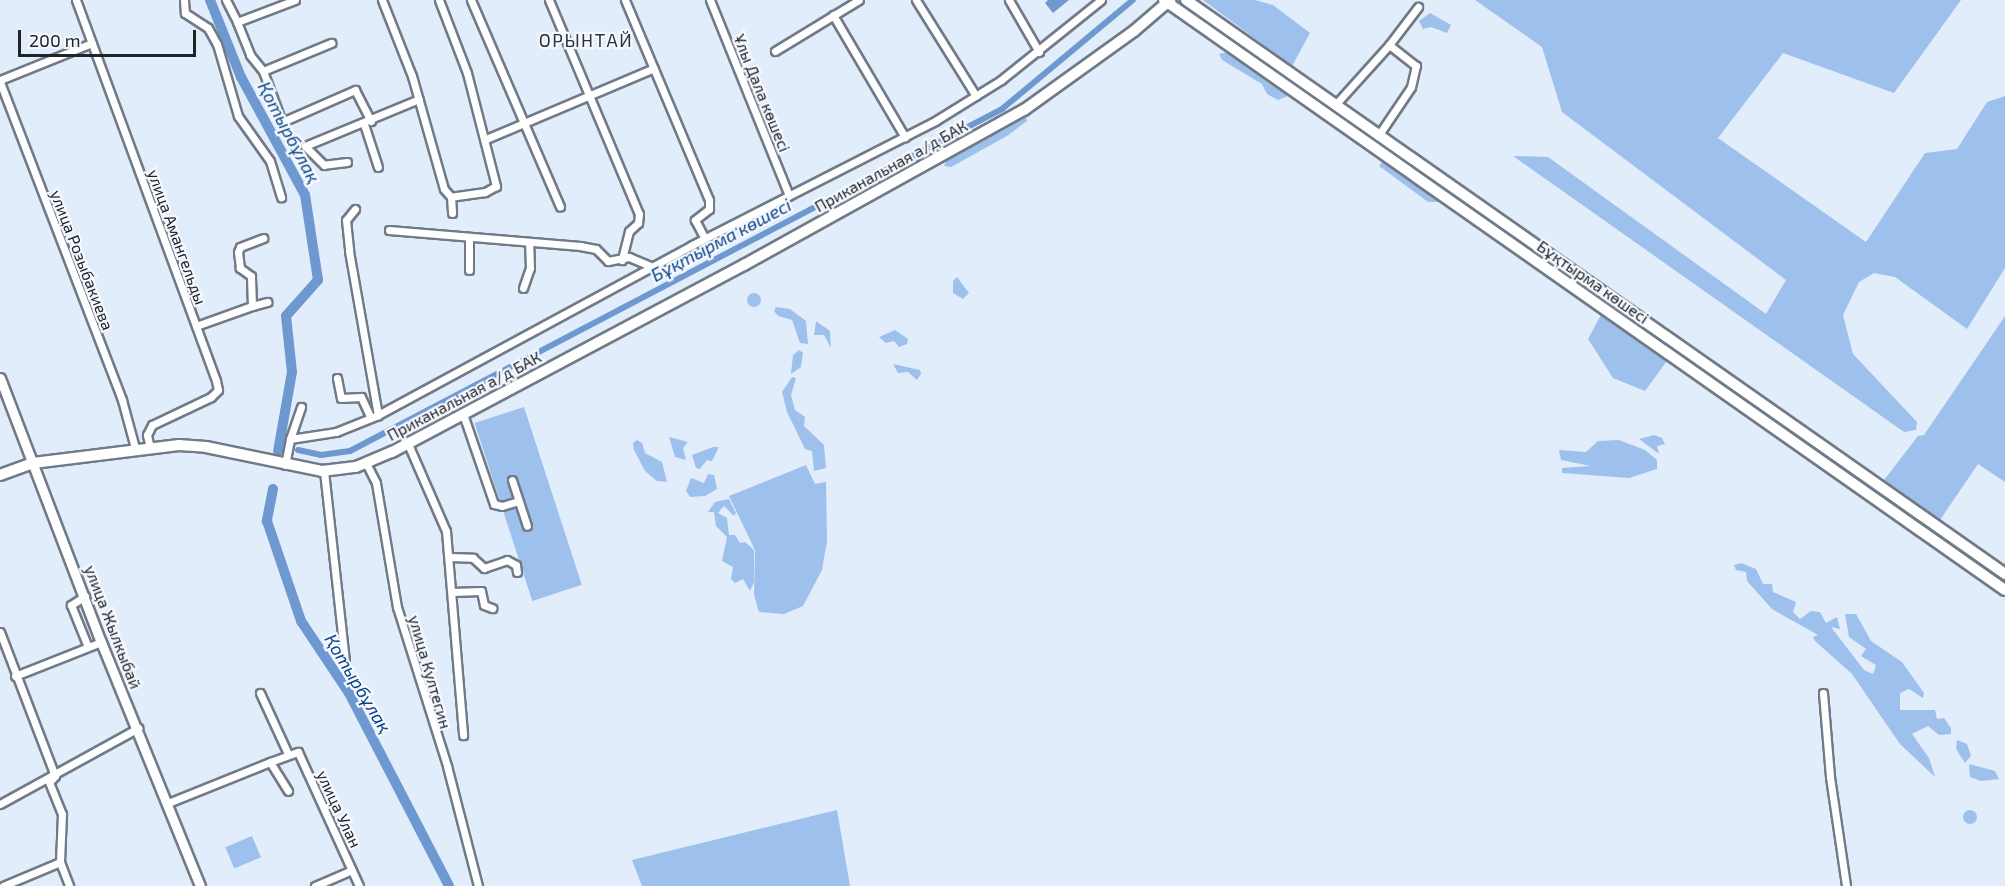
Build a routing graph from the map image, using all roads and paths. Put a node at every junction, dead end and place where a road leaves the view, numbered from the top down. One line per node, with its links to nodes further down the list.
1 (76, 0): 20 (street, улица Амангельды)
2 (184, 0): 42 (street)
3 (226, 0): 19 (street)
4 (295, 0): 19 (street)
5 (382, 0): 31 (street)
6 (439, 0): 37 (street)
7 (471, 0): 34 (street)
8 (549, 0): 29 (street)
9 (625, 0): 25 (street)
10 (710, 0): 41 (street, Ұлы Дала көшесі)
11 (859, 0): 18 (street)
12 (916, 0): 30 (street)
13 (1009, 0): 24 (street)
14 (1101, 0): 24 (street)
15 (1186, 0): 28 (main road, Бұқтырма көшесі)
16 (1167, 1): 28 (main road, Бұқтырма көшесі); 62 (main road, Приканальная а/д БАК)
17 (1418, 7): 22 (street)
18 (833, 15): 23 (street); 35 (street)
19 (237, 22): 26 (street)
20 (92, 43): 27 (street); 58 (street, улица Амангельды)
21 (331, 43): 26 (street)
22 (1389, 45): 32 (street); 36 (street)
23 (775, 51)
24 (1039, 52): 30 (street)
25 (654, 68): 29 (street); 50 (street)
26 (263, 71): 33 (street)
27 (0, 81): 66 (street, улица Розыбакиева)
28 (1290, 81): 32 (main road, Бұқтырма көшесі); 40 (main road, Бұқтырма көшесі)
29 (589, 94): 34 (street); 52 (street)
30 (976, 96): 35 (street)
31 (419, 99): 33 (street); 43 (street)
32 (1335, 105): 36 (main road, Бұқтырма көшесі)
33 (368, 122): 38 (street); 39 (street)
34 (524, 122): 37 (street); 44 (street)
35 (905, 136): 41 (street)
36 (1378, 136): 40 (main road, Бұқтырма көшесі)
37 (486, 139): 43 (street)
38 (347, 162)
39 (378, 167)
40 (1421, 173): 68 (main road, Бұқтырма көшесі); 72 (main road, Бұқтырма көшесі)
41 (789, 196): 50 (street)
42 (281, 197)
43 (451, 197): 46 (street)
44 (560, 207)
45 (355, 208): 63 (street)
46 (452, 213)
47 (389, 230): 49 (street)
48 (263, 237): 57 (street)
49 (469, 239): 51 (street); 54 (street)
50 (705, 239): 53 (street)
51 (529, 243): 52 (street); 55 (street)
52 (622, 260): 53 (street)
53 (652, 267): 63 (street)
54 (469, 270)
55 (523, 288)
56 (267, 302): 57 (street)
57 (252, 306): 58 (street)
58 (196, 326): 67 (street, улица Амангельды)
59 (0, 378): 69 (street, улица Жылкыбай)
60 (337, 378): 63 (street)
61 (301, 407): 64 (street)
62 (463, 414): 65 (main road, Приканальная а/д БАК); 76 (street)
63 (374, 417): 64 (street)
64 (290, 439): 70 (street)
65 (408, 444): 71 (main road, Приканальная а/д БАК); 78 (street)
66 (135, 448): 67 (main road, Приканальная а/д БАК); 69 (main road, Приканальная а/д БАК)
67 (150, 448): 70 (main road, Приканальная а/д БАК)
68 (1838, 457): 72 (main road); 80 (main road, Бұқтырма көшесі)
69 (33, 463): 74 (main road, Приканальная а/д БАК); 83 (street, улица Жылкыбай)
70 (285, 465): 73 (main road, Приканальная а/д БАК)
71 (361, 465): 73 (main road, Приканальная а/д БАК); 107 (street, улица Култегин)
72 (1831, 467): 81 (main road, Бұқтырма көшесі)
73 (324, 471): 88 (street)
74 (0, 475)
75 (512, 480): 76 (street)
76 (518, 501): 77 (street)
77 (527, 526)
78 (449, 557): 79 (street); 82 (street)
79 (517, 572)
80 (2005, 574)
81 (2005, 590)
82 (452, 592): 84 (street); 93 (street)
83 (85, 596): 86 (street, улица Жылкыбай); 87 (street)
84 (492, 608)
85 (0, 632): 89 (street)
86 (101, 642): 87 (street); 92 (street, улица Жылкыбай)
87 (88, 647): 89 (street)
88 (345, 662)
89 (15, 676): 96 (street)
90 (260, 693): 94 (street)
91 (1824, 693): 108 (street)
92 (138, 728): 96 (street); 98 (street, улица Жылкыбай)
93 (464, 735)
94 (288, 754): 95 (street); 101 (street, улица Улан)
95 (270, 762): 97 (street); 98 (street)
96 (56, 776): 99 (street); 100 (street)
97 (288, 792)
98 (168, 803): 104 (street, улица Жылкыбай)
99 (0, 804)
100 (60, 862): 102 (street); 103 (street)
101 (352, 870): 105 (street, улица Улан); 106 (street, улица Улан)
102 (3, 886)
103 (69, 886)
104 (200, 886)
105 (315, 886)
106 (359, 886)
107 (478, 886)
108 (1846, 886)

